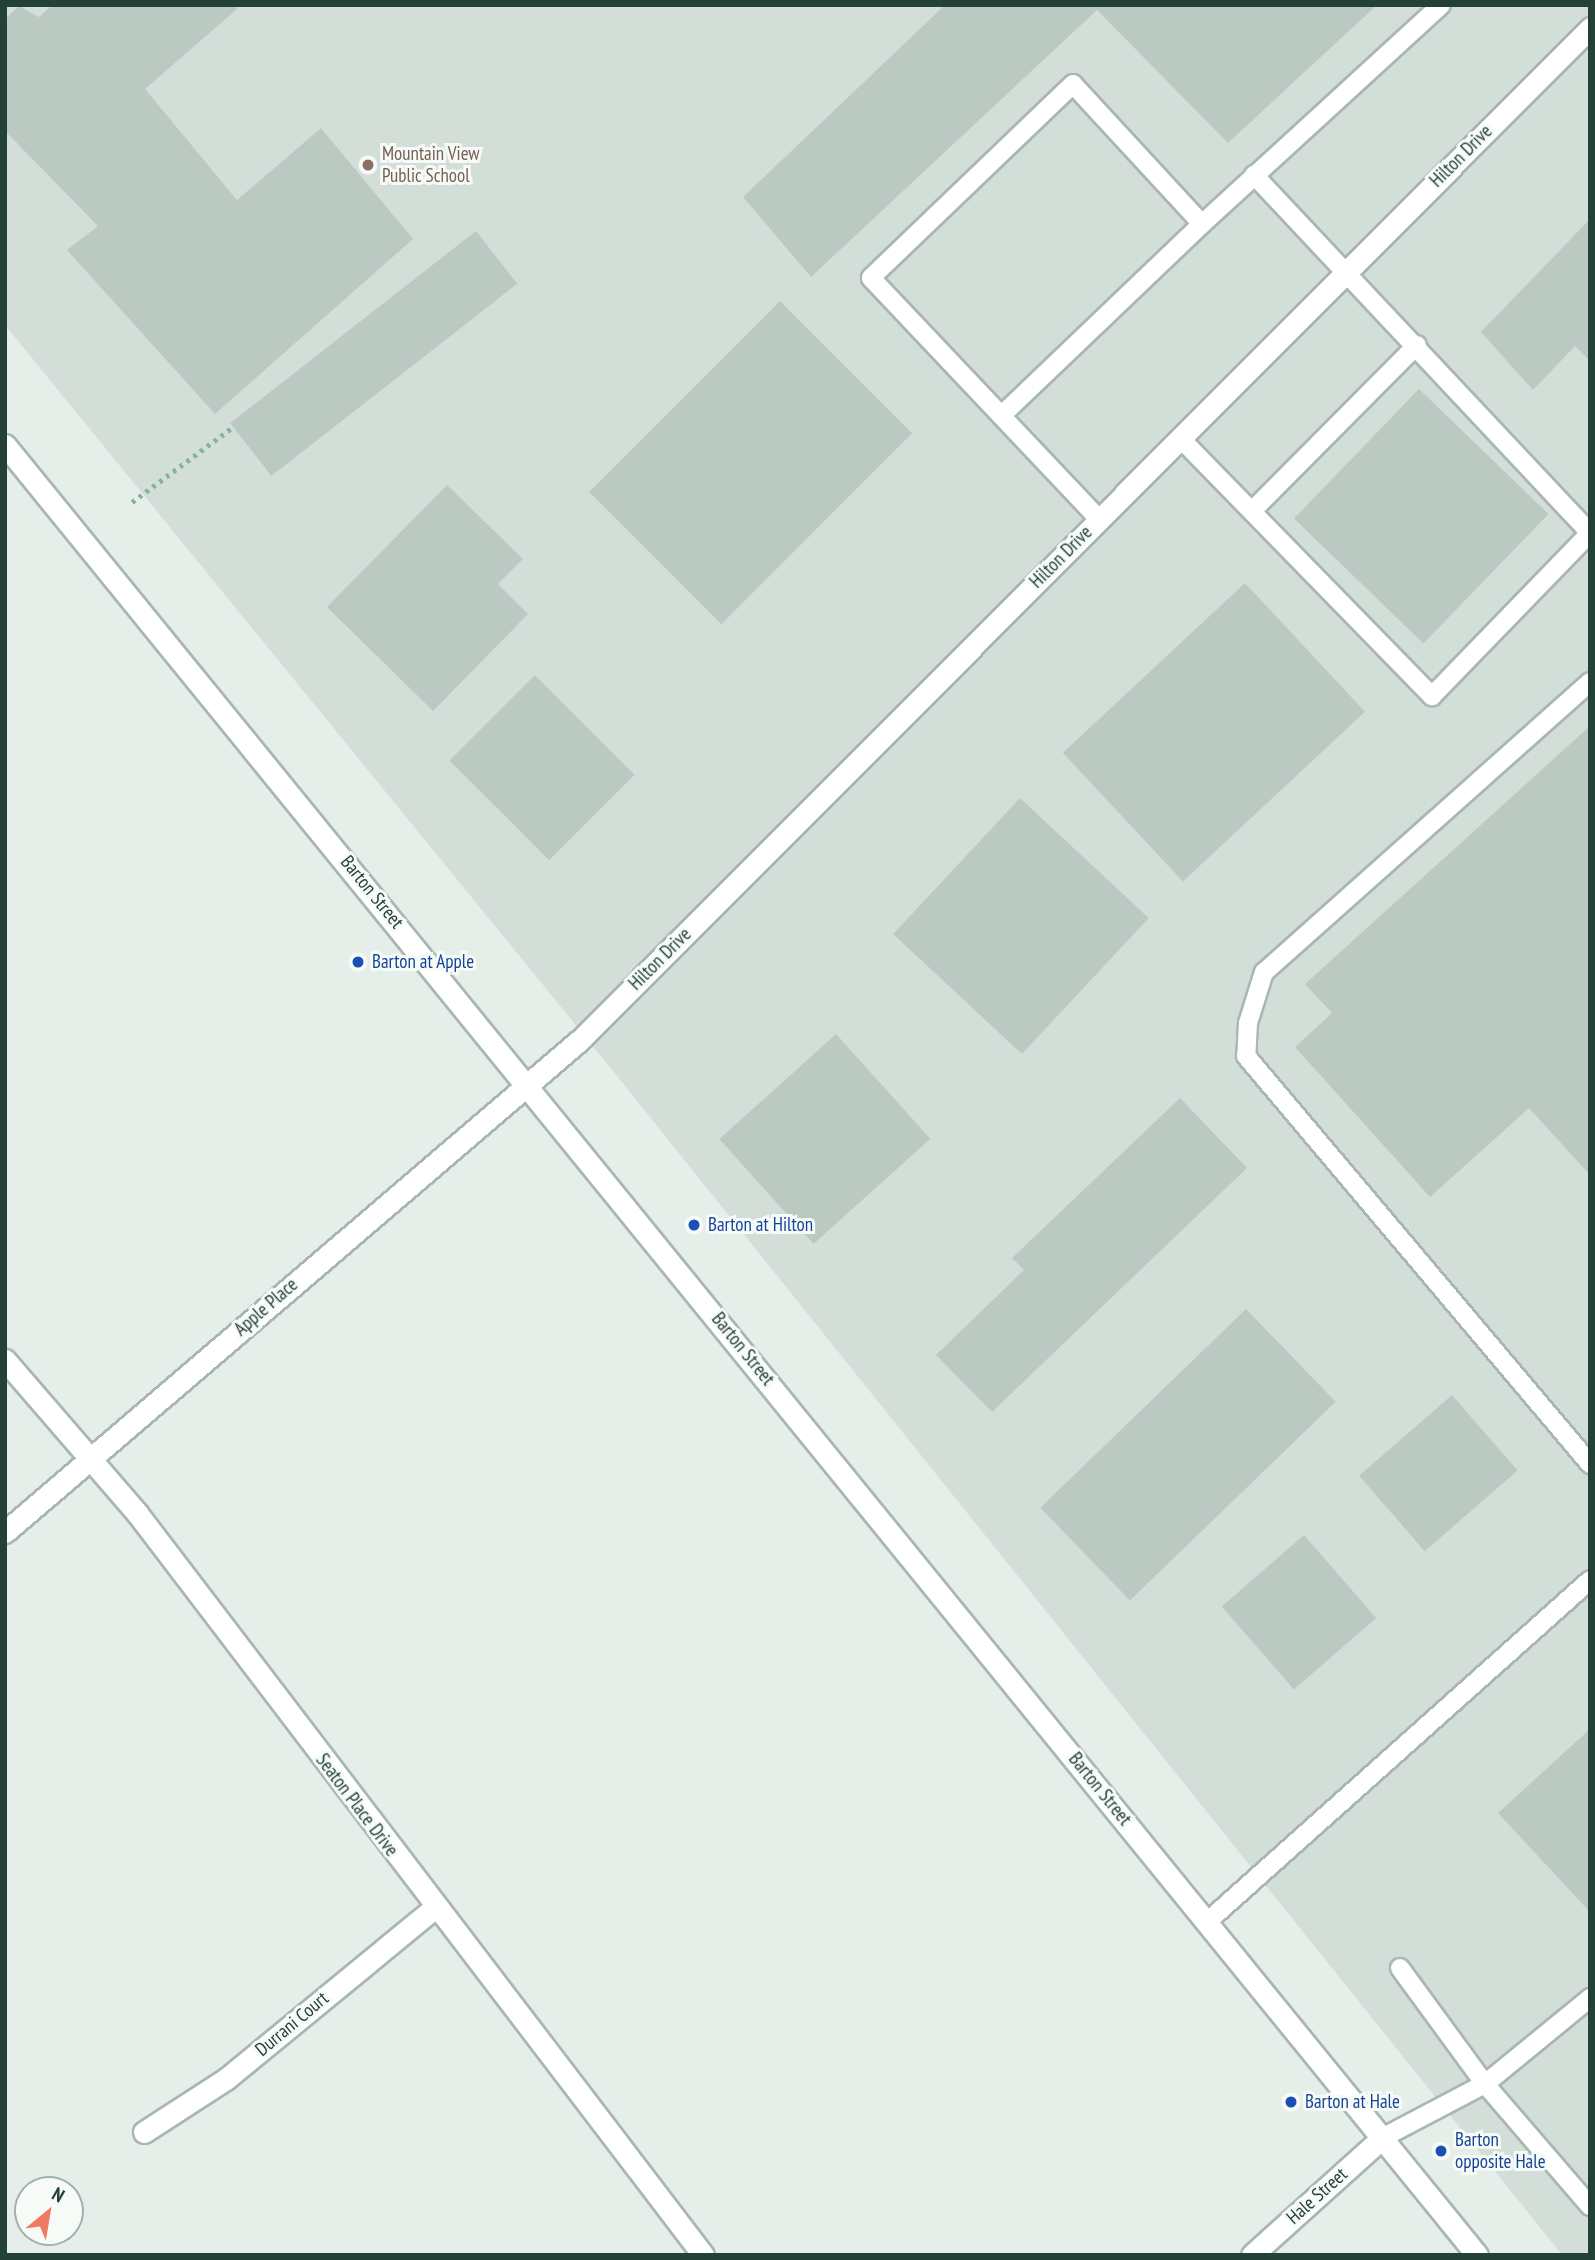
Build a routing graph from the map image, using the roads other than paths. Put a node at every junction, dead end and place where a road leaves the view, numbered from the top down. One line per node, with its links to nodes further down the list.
1 (1441, 5): 3 (lane)
2 (1590, 28): 5 (street, Hilton Drive)
3 (1254, 175): 4 (lane); 5 (lane)
4 (1202, 223): 7 (lane); 7 (lane)
5 (1348, 270): 6 (lane); 8 (street, Hilton Drive)
6 (1417, 345): 10 (lane); 12 (lane)
7 (1002, 415): 11 (lane)
8 (1181, 438): 10 (lane); 11 (street, Hilton Drive)
9 (5, 445): 14 (street, Barton Street)
10 (1252, 511): 12 (lane)
11 (1099, 519): 14 (street, Hilton Drive)
12 (1590, 533)
13 (1590, 682): 17 (lane)
14 (527, 1081): 16 (street, Apple Place); 21 (street, Barton Street)
15 (5, 1360): 16 (street, Seaton Place Drive)
16 (90, 1459): 18 (street, Apple Place); 20 (street, Seaton Place Drive)
17 (1590, 1464)
18 (5, 1532)
19 (1590, 1580): 21 (lane)
20 (434, 1908): 25 (street, Durrani Court); 28 (street, Seaton Place Drive)
21 (1207, 1922): 26 (street, Barton Street)
22 (1400, 1968): 24 (lane)
23 (1590, 1998): 24 (lane)
24 (1485, 2084): 26 (lane); 27 (lane)
25 (144, 2132)
26 (1382, 2138): 29 (street, Hale Street); 30 (street, Barton Street)
27 (1590, 2206)
28 (703, 2255)
29 (1252, 2255)
30 (1477, 2255)

